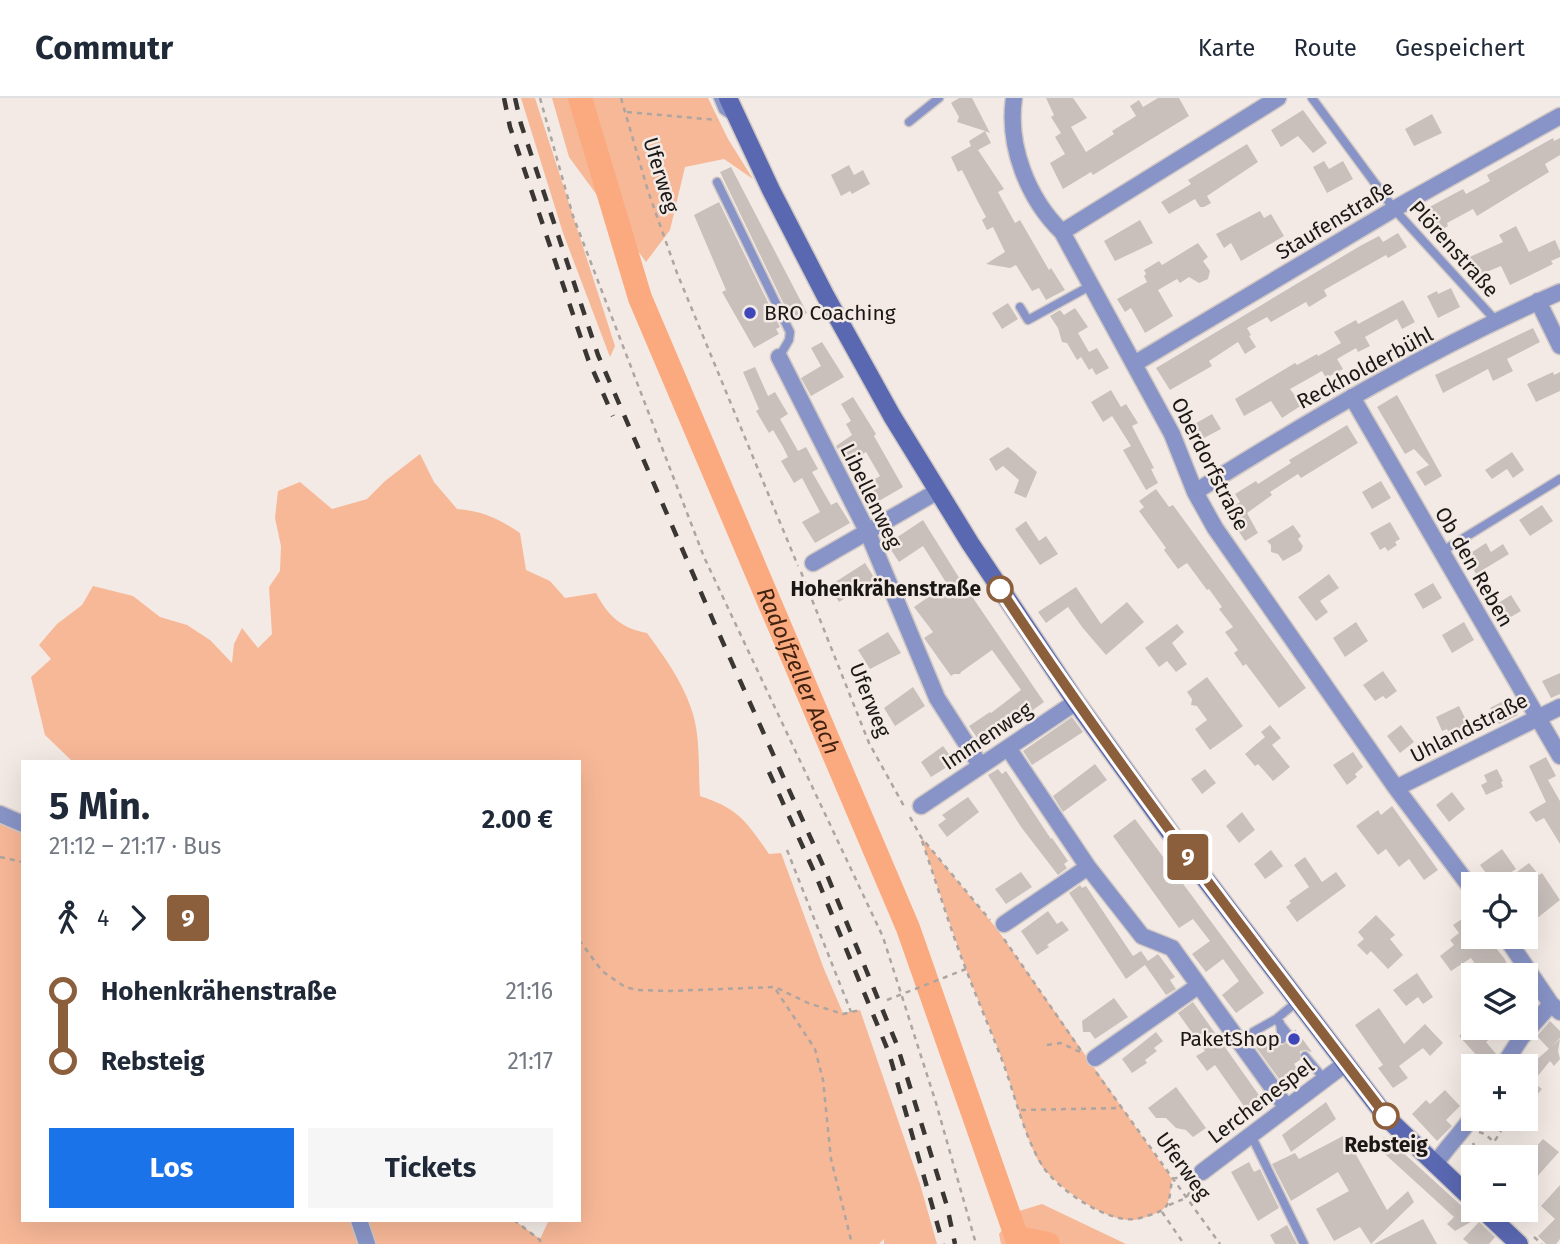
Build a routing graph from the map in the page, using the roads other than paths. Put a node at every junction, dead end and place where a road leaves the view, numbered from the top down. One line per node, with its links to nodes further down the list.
1 (718, 98): 8 (lane)
2 (728, 98): 8 (main road)
3 (939, 98): 9 (lane)
4 (1014, 98): 12 (street, Oberdorfstraße)
5 (1278, 98): 12 (street)
6 (1312, 98): 11 (lane, Plörenstraße)
7 (1560, 116): 11 (street, Staufenstraße)
8 (738, 121): 23 (main road)
9 (909, 122)
10 (717, 182): 19 (lane)
11 (1394, 209): 17 (lane, Plörenstraße); 20 (street, Staufenstraße)
12 (1062, 232): 13 (street, Oberdorfstraße)
13 (1090, 286): 16 (lane); 20 (street, Oberdorfstraße)
14 (1560, 292): 15 (street, Reckholderbühl)
15 (1538, 301): 17 (street, Reckholderbühl); 18 (street)
16 (1020, 307)
17 (1497, 322): 21 (street, Reckholderbühl)
18 (1560, 346)
19 (779, 358): 25 (street, Libellenweg)
20 (1135, 363): 24 (street, Oberdorfstraße)
21 (1352, 397): 24 (street, Reckholderbühl); 26 (street, Ob den Reben)
22 (1560, 480): 26 (lane)
23 (938, 491): 25 (street); 28 (main road)
24 (1195, 492): 34 (street, Oberdorfstraße)
25 (868, 533): 27 (street); 33 (street, Libellenweg)
26 (1441, 552): 30 (street, Ob den Reben)
27 (813, 563)
28 (1076, 702): 31 (street, Immenweg); 43 (main road)
29 (1560, 707): 30 (street, Uhlandstraße)
30 (1536, 718): 32 (street, Ob den Reben); 34 (street, Uhlandstraße)
31 (1008, 748): 33 (street, Immenweg); 38 (street)
32 (1560, 756)
33 (980, 765): 35 (street, Immenweg)
34 (1396, 788): 39 (street, Oberdorfstraße)
35 (920, 806)
36 (0, 814): 37 (street)
37 (21, 823)
38 (1088, 867): 40 (street); 42 (street)
39 (1461, 875)
40 (1001, 930)
41 (1514, 949): 44 (street)
42 (1198, 986): 50 (street); 53 (street)
43 (1298, 1001): 45 (lane); 51 (main road)
44 (1556, 1008): 48 (street)
45 (1278, 1021): 46 (lane); 47 (lane)
46 (1285, 1036)
47 (1255, 1037)
48 (1511, 1054)
49 (1302, 1059): 52 (lane)
50 (1091, 1061)
51 (1345, 1064): 52 (street, Lerchenespel); 56 (main road)
52 (1325, 1080): 53 (street, Lerchenespel)
53 (1287, 1108): 55 (street, Lerchenespel)
54 (1462, 1131): 56 (street)
55 (1251, 1135): 57 (street, Lerchenespel); 62 (lane)
56 (1435, 1165): 58 (main road)
57 (1202, 1172)
58 (1461, 1189)
59 (360, 1222): 61 (street)
60 (1496, 1222): 63 (main road)
61 (367, 1244)
62 (1304, 1244)
63 (1519, 1244)

